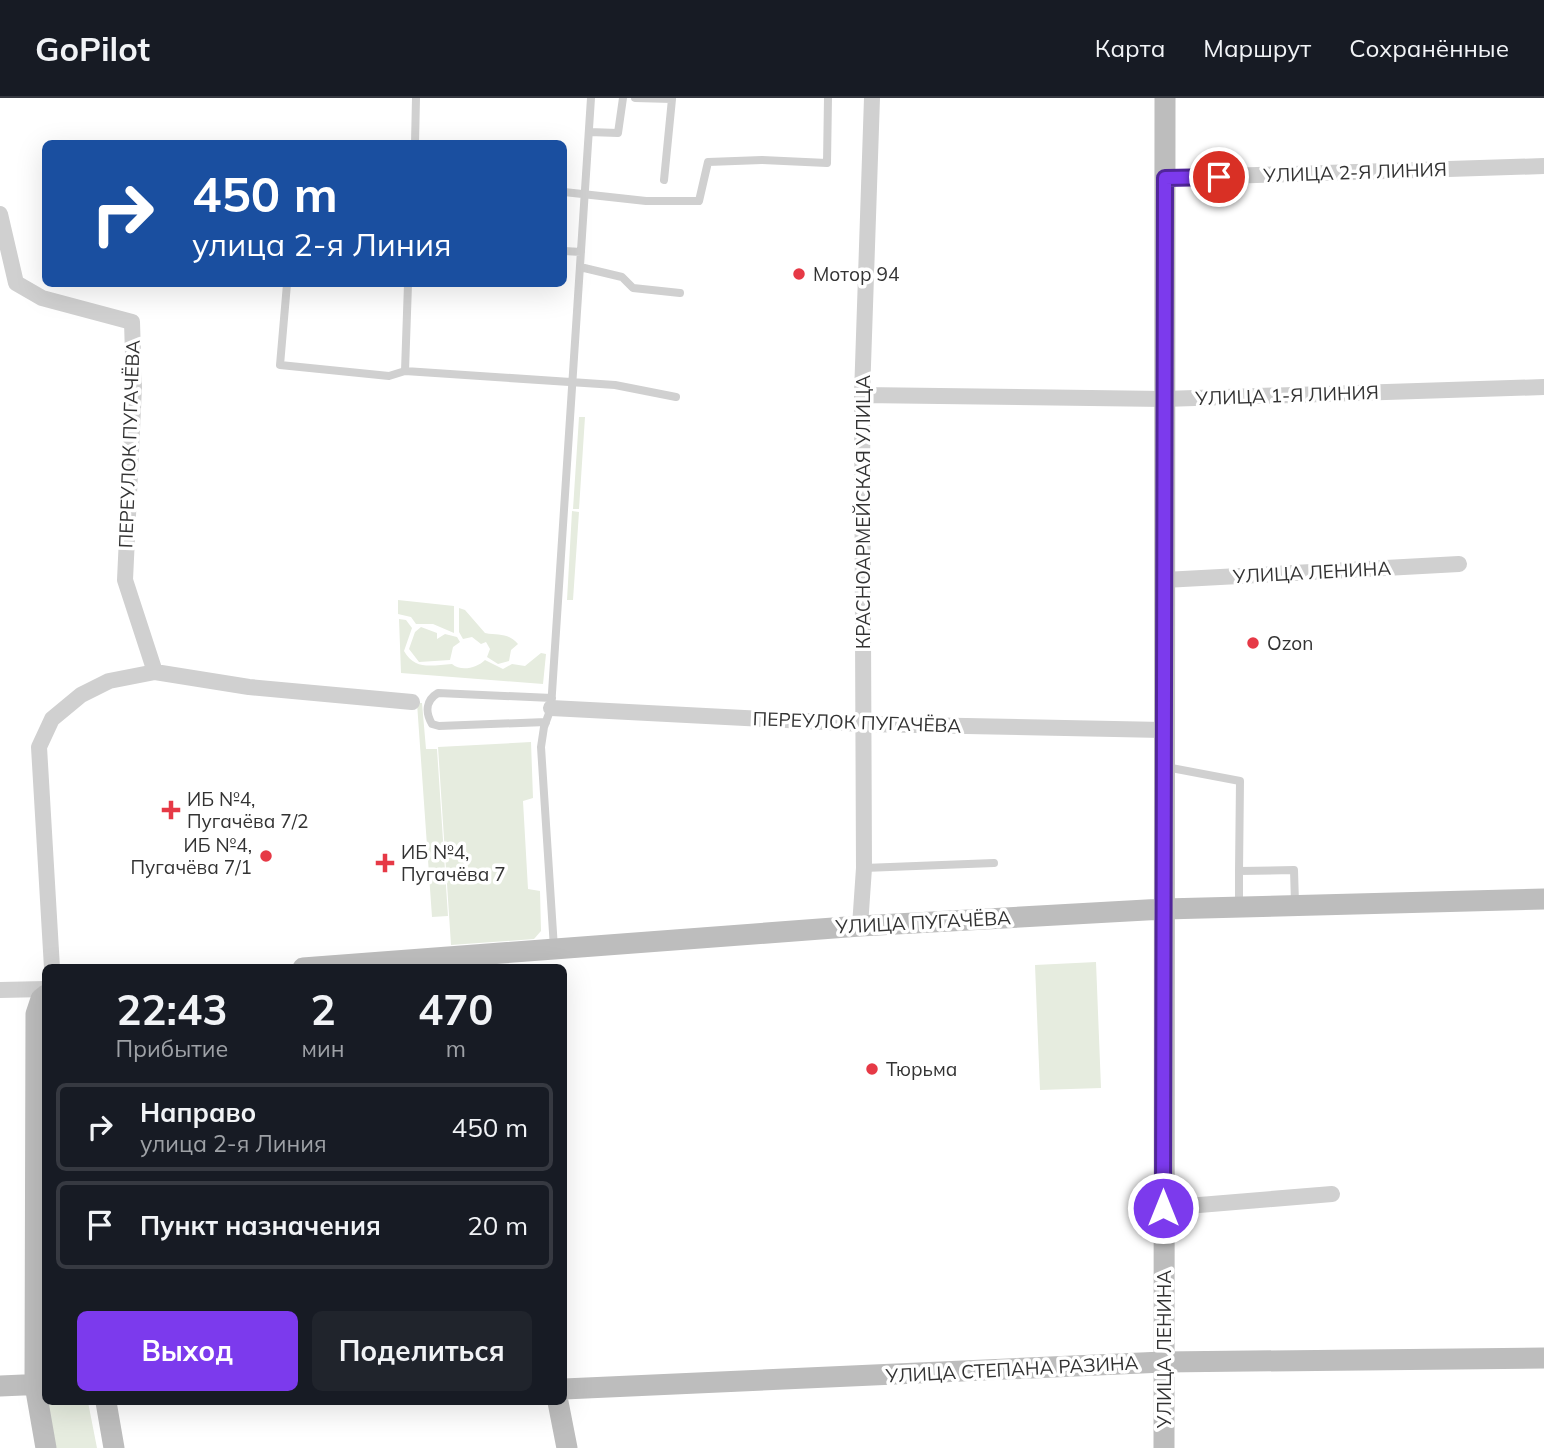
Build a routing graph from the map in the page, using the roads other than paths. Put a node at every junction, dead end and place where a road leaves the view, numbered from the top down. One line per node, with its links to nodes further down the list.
1 (416, 98): 9 (lane)
2 (591, 98): 8 (lane)
3 (623, 98): 8 (lane)
4 (635, 98): 12 (lane)
5 (828, 98): 14 (lane)
6 (872, 98): 25 (street, КРАСНОАРМЕЙСКАЯ УЛИЦА)
7 (1166, 98): 11 (main road, УЛИЦА ЛЕНИНА)
8 (589, 132): 14 (lane)
9 (415, 140)
10 (1544, 166): 11 (street, УЛИЦА 2-Я ЛИНИЯ)
11 (1165, 178): 27 (main road, УЛИЦА ЛЕНИНА)
12 (664, 180)
13 (567, 193): 14 (lane)
14 (584, 196): 17 (lane)
15 (0, 214): 30 (street, ПЕРЕУЛОК ПУГАЧЁВА)
16 (567, 251): 17 (lane)
17 (581, 252): 18 (lane)
18 (580, 267): 21 (lane); 23 (lane)
19 (287, 287): 22 (lane)
20 (408, 287): 22 (lane)
21 (680, 293)
22 (405, 371): 23 (lane)
23 (572, 384): 26 (lane); 32 (lane)
24 (1544, 387): 27 (street, УЛИЦА 1-Я ЛИНИЯ)
25 (862, 395): 27 (street, УЛИЦА 1-Я ЛИНИЯ); 33 (street, КРАСНОАРМЕЙСКАЯ УЛИЦА)
26 (676, 397)
27 (1164, 399): 29 (main road, УЛИЦА ЛЕНИНА)
28 (1459, 564): 29 (street, УЛИЦА ЛЕНИНА)
29 (1164, 580): 34 (main road, УЛИЦА ЛЕНИНА)
30 (155, 672): 31 (street); 46 (street)
31 (412, 702)
32 (550, 709): 32 (lane); 33 (street, ПЕРЕУЛОК ПУГАЧЁВА); 44 (lane)
33 (863, 724): 34 (street, ПЕРЕУЛОК ПУГАЧЁВА); 37 (street, КРАСНОАРМЕЙСКАЯ УЛИЦА)
34 (1163, 730): 35 (main road, УЛИЦА ЛЕНИНА)
35 (1163, 766): 38 (lane); 42 (main road, УЛИЦА ЛЕНИНА)
36 (994, 863): 37 (lane)
37 (864, 868): 43 (street, КРАСНОАРМЕЙСКАЯ УЛИЦА)
38 (1239, 871): 40 (lane); 41 (lane)
39 (1544, 899): 40 (main road, УЛИЦА ПУГАЧЁВА)
40 (1295, 905): 41 (main road, УЛИЦА ПУГАЧЁВА)
41 (1239, 907): 42 (main road, УЛИЦА ПУГАЧЁВА)
42 (1164, 909): 43 (main road, УЛИЦА ПУГАЧЁВА); 52 (main road, УЛИЦА ЛЕНИНА)
43 (860, 926): 44 (main road, УЛИЦА ПУГАЧЁВА)
44 (554, 948): 45 (main road, УЛИЦА ПУГАЧЁВА)
45 (498, 960): 47 (main road, УЛИЦА ПУГАЧЁВА)
46 (52, 964)
47 (400, 964)
48 (42, 989): 49 (street)
49 (0, 990)
50 (42, 1003): 55 (main road)
51 (1332, 1194): 52 (street)
52 (1163, 1208): 54 (main road, УЛИЦА ЛЕНИНА)
53 (1544, 1358): 54 (main road, УЛИЦА СТЕПАНА РАЗИНА)
54 (1163, 1362): 57 (main road, УЛИЦА СТЕПАНА РАЗИНА); 64 (main road, УЛИЦА ЛЕНИНА)
55 (41, 1384): 56 (main road)
56 (0, 1386)
57 (567, 1389)
58 (43, 1405): 61 (main road)
59 (107, 1405): 62 (main road)
60 (559, 1405): 63 (main road)
61 (46, 1448)
62 (114, 1448)
63 (567, 1448)
64 (1164, 1448)

